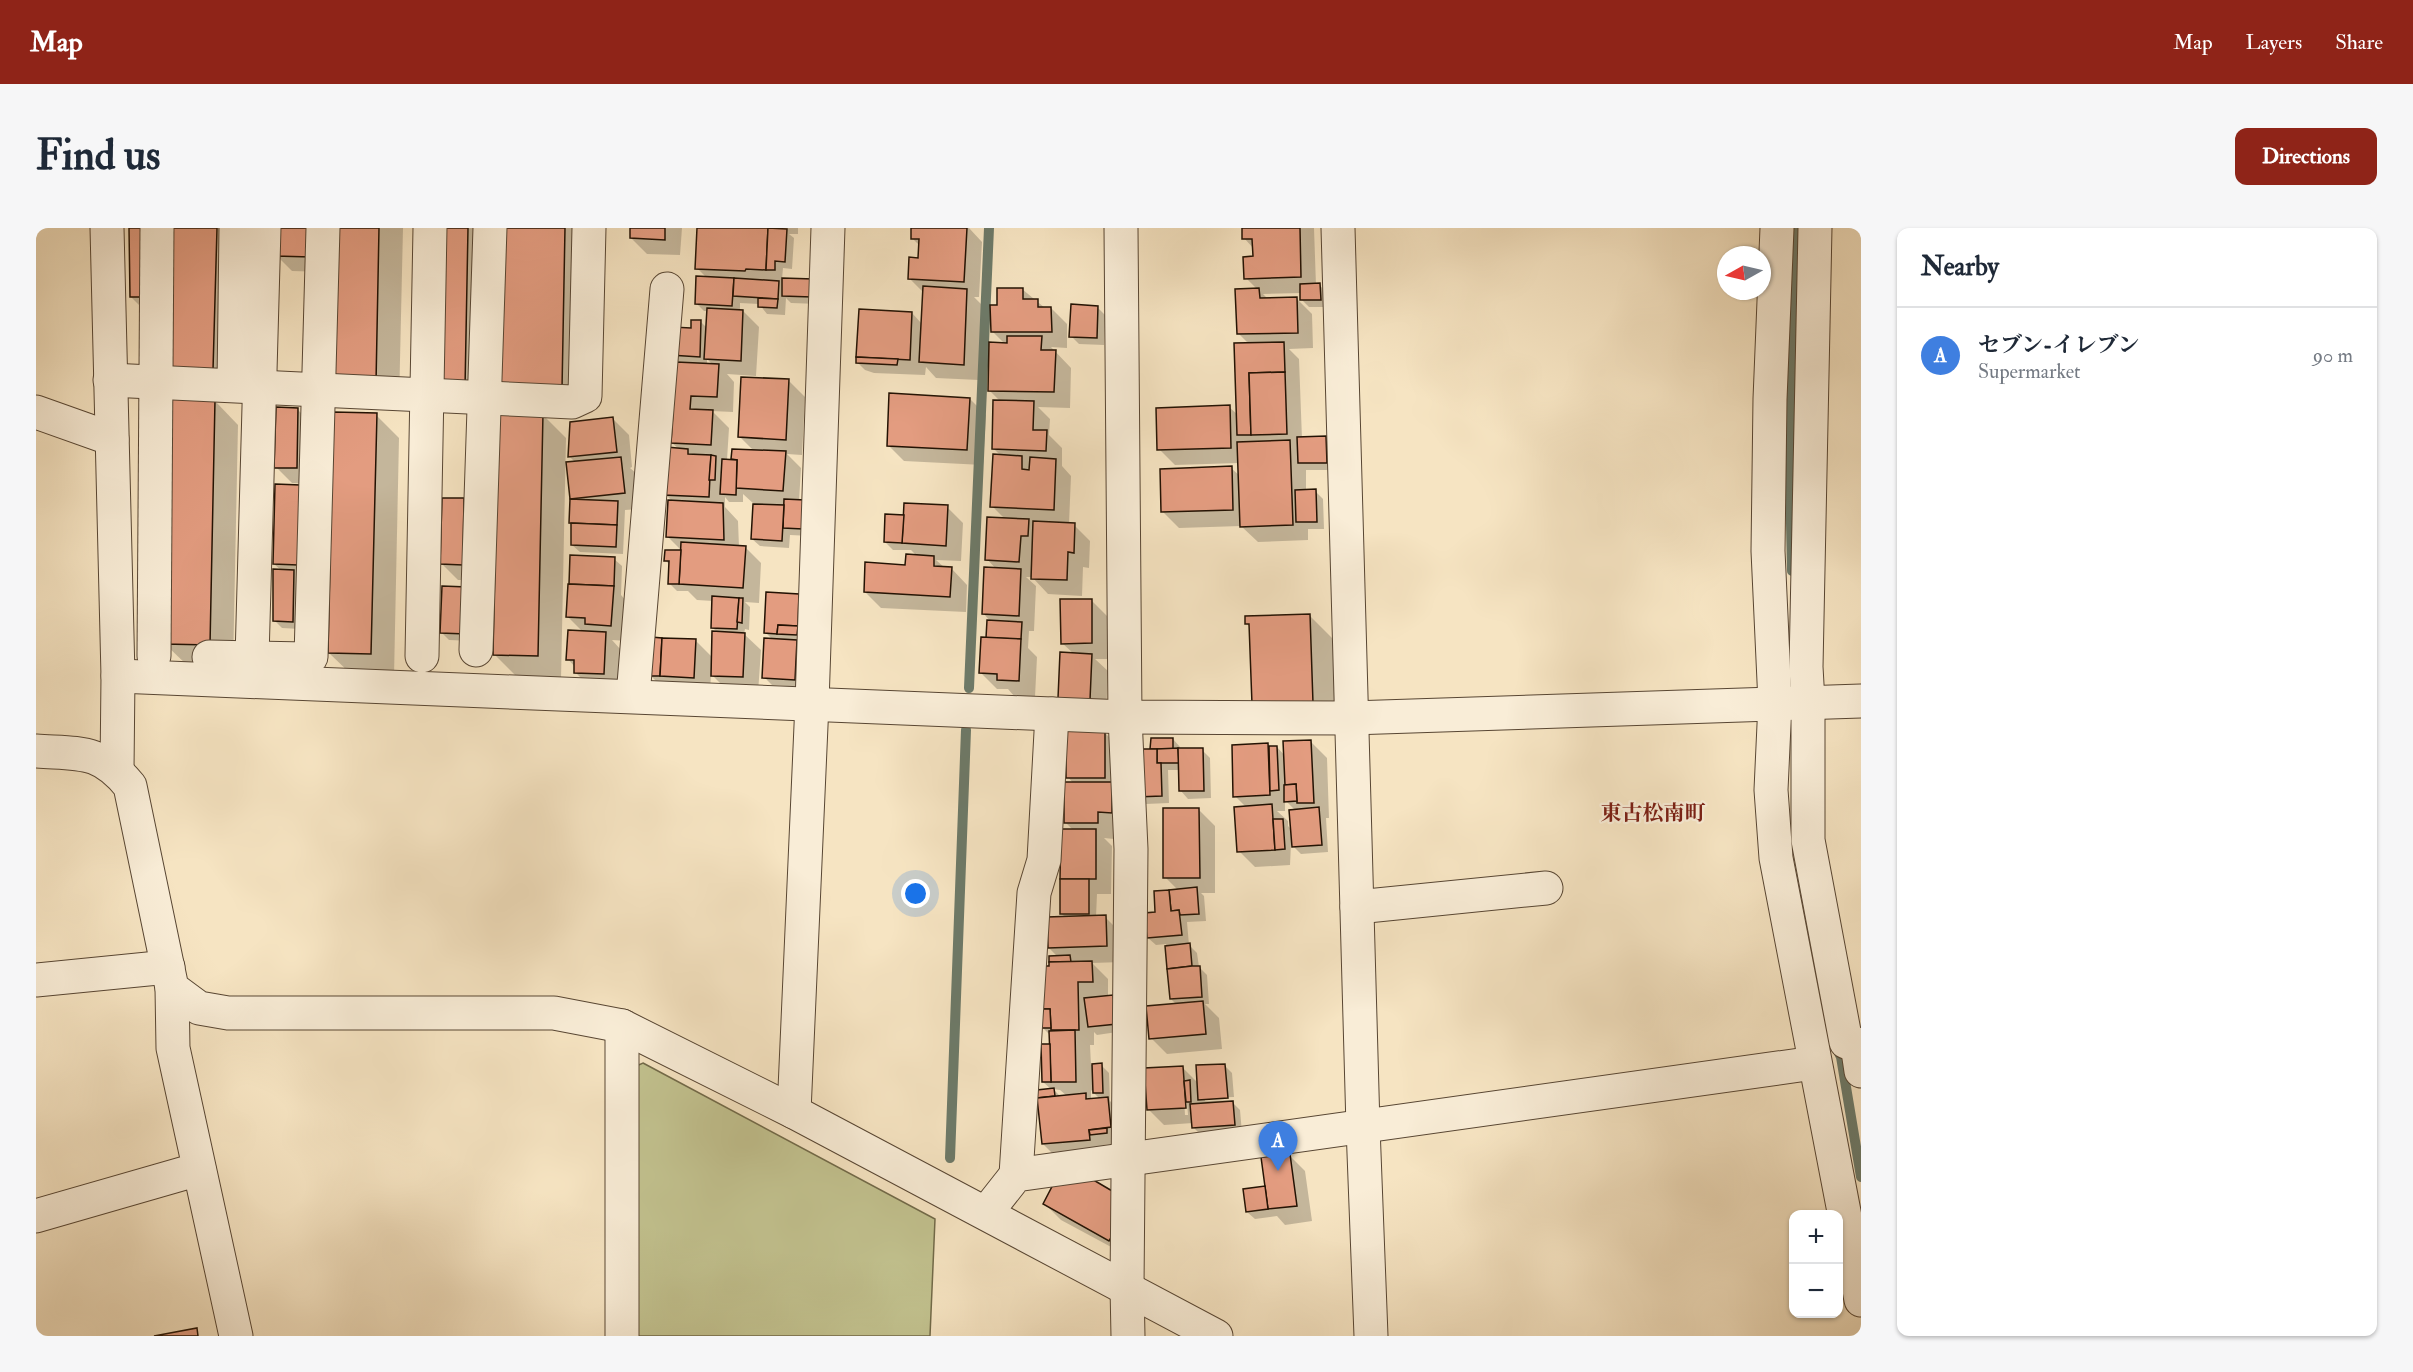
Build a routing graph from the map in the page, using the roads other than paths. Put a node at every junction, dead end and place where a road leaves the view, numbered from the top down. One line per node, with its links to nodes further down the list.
1 (107, 228): 15 (street)
2 (157, 228): 16 (street)
3 (236, 228): 17 (street)
4 (264, 228): 17 (street)
5 (323, 228): 18 (street)
6 (430, 228): 19 (street)
7 (490, 228): 20 (street)
8 (589, 228): 20 (street)
9 (828, 228): 31 (street)
10 (1121, 228): 34 (street)
11 (1338, 228): 35 (street)
12 (1777, 228): 32 (street)
13 (1815, 228): 30 (street)
14 (667, 289): 28 (street)
15 (110, 380): 16 (street); 22 (street)
16 (156, 382): 17 (street); 24 (street)
17 (247, 386): 18 (street); 26 (street)
18 (318, 390): 19 (street); 26 (street)
19 (427, 395): 20 (street); 25 (street)
20 (484, 398): 23 (street)
21 (36, 412): 22 (street)
22 (112, 439): 27 (street)
23 (476, 650)
24 (154, 656): 26 (street); 27 (street)
25 (422, 656)
26 (252, 658)
27 (118, 666): 28 (street); 37 (street)
28 (633, 696): 31 (street)
29 (1861, 701): 30 (street)
30 (1808, 702): 32 (street); 43 (street)
31 (812, 703): 33 (street); 44 (street)
32 (1775, 704): 35 (street); 43 (street)
33 (1052, 714): 34 (street); 48 (street)
34 (1125, 717): 35 (street); 46 (street)
35 (1351, 718): 39 (street)
36 (36, 751): 37 (street)
37 (117, 770): 40 (street)
38 (1546, 888): 39 (street)
39 (1357, 907): 45 (street)
40 (170, 978): 41 (street); 42 (street); 47 (street)
41 (36, 980)
42 (622, 1026): 44 (street); 54 (street)
43 (1843, 1052): 45 (street); 52 (street)
44 (794, 1112): 49 (street)
45 (1363, 1127): 46 (street); 57 (street)
46 (1129, 1160): 48 (street); 51 (street)
47 (200, 1169): 50 (street); 53 (street)
48 (1016, 1174): 49 (street)
49 (986, 1213): 51 (street)
50 (36, 1216)
51 (1127, 1287): 55 (street); 56 (street)
52 (1861, 1300)
53 (236, 1336)
54 (622, 1336)
55 (1128, 1336)
56 (1216, 1336)
57 (1371, 1336)

